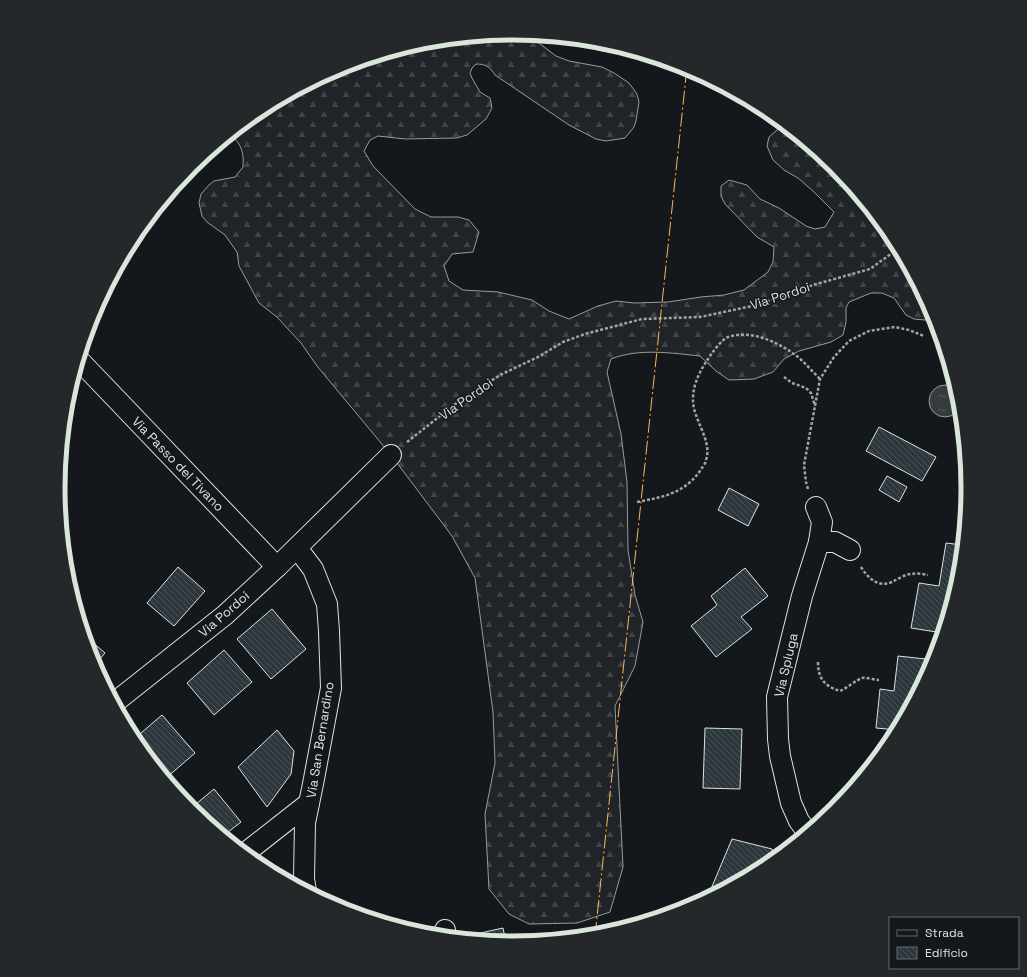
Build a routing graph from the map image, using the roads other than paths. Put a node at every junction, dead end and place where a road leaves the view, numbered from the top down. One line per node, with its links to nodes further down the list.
1 (83, 364): 7 (street, Via Passo del Tivano)
2 (391, 455): 5 (street, Via Pordoi)
3 (816, 508): 4 (street, Via Spluga)
4 (819, 542): 6 (street); 10 (street, Via Spluga)
5 (297, 548): 7 (street, Via Pordoi); 9 (street, Via San Bernardino)
6 (850, 550)
7 (277, 567): 8 (street, Via Pordoi)
8 (118, 700)
9 (309, 803): 11 (street); 12 (street, Via San Bernardino)
10 (805, 829)
11 (249, 850)
12 (305, 886)

